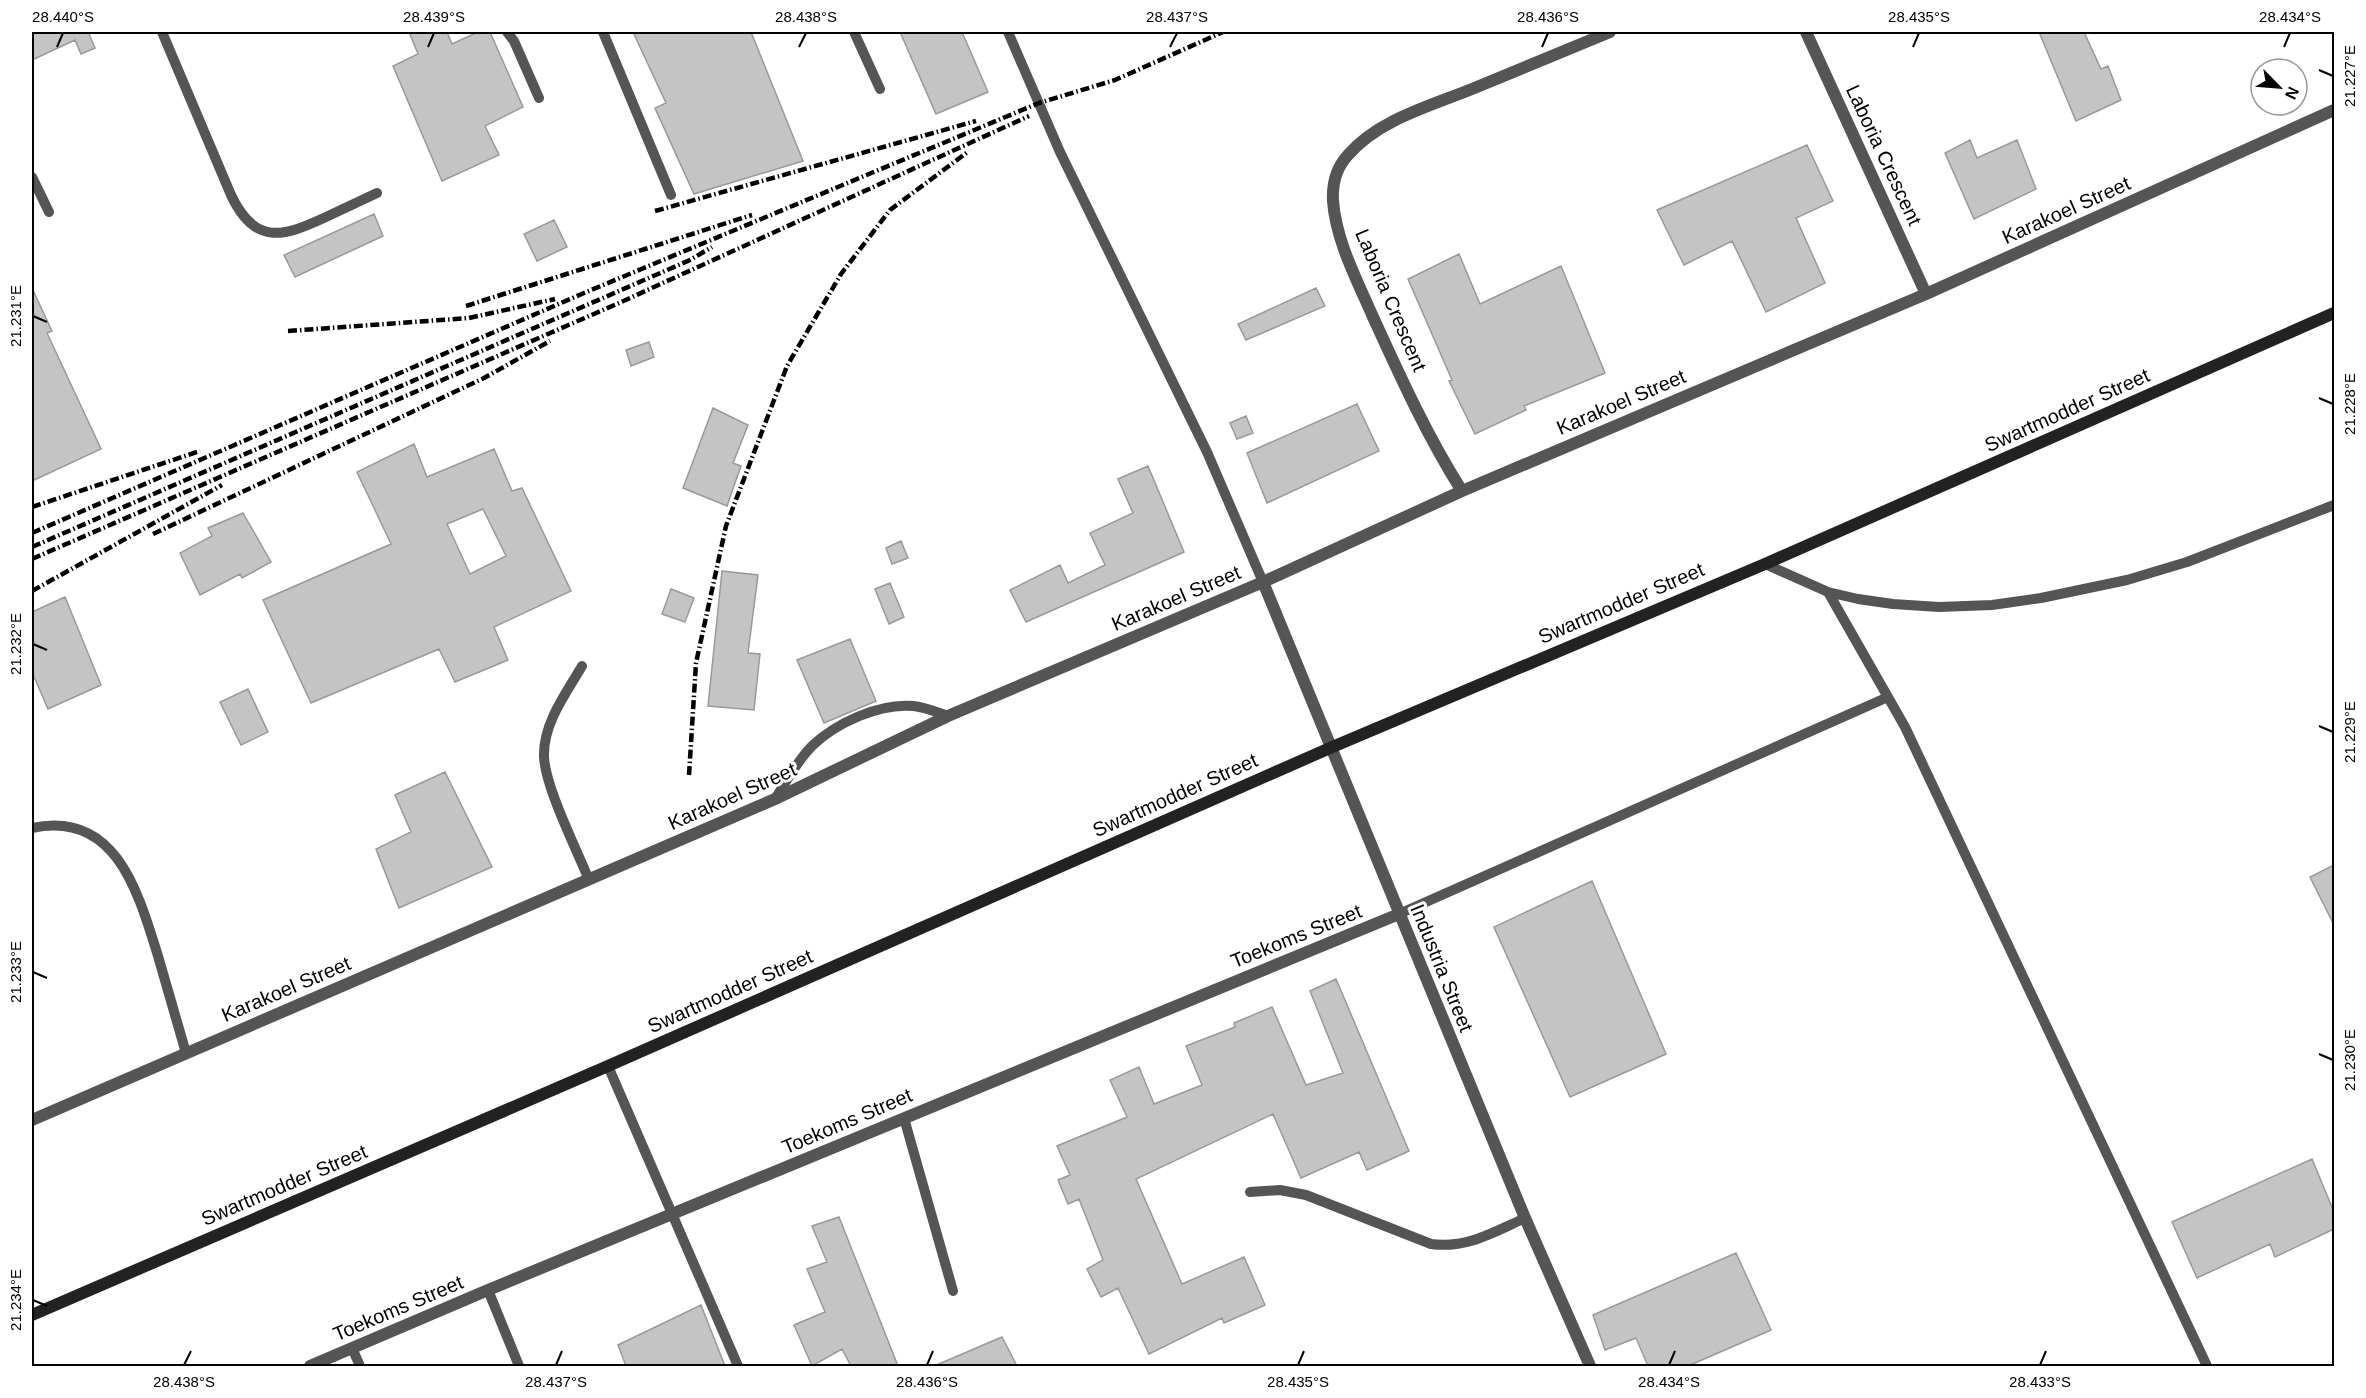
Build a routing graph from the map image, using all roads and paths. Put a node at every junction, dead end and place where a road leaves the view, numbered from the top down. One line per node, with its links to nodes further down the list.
1 (162, 32): 12 (lane)
2 (507, 32): 9 (lane)
3 (603, 32): 13 (lane)
4 (854, 32): 8 (lane)
5 (1008, 32): 20 (lane)
6 (1610, 32): 17 (street, Laboria Crescent)
7 (1806, 32): 15 (street, Laboria Crescent)
8 (880, 89)
9 (539, 98)
10 (2334, 110): 15 (street, Karakoel Street)
11 (32, 177): 14 (lane)
12 (377, 193)
13 (671, 195)
14 (49, 212)
15 (1926, 294): 17 (street, Karakoel Street)
16 (2334, 313): 19 (main road, Swartmodder Street)
17 (1462, 491): 20 (street, Karakoel Street)
18 (2334, 505): 21 (lane)
19 (1766, 564): 21 (lane); 25 (main road, Swartmodder Street)
20 (1263, 582): 24 (street, Karakoel Street); 25 (street, Industria Street)
21 (1828, 592): 23 (lane)
22 (582, 666): 28 (lane)
23 (1888, 697): 29 (lane); 46 (lane)
24 (948, 716): 26 (street, Karakoel Street); 26 (lane)
25 (1330, 748): 29 (street, Industria Street); 31 (main road, Swartmodder Street)
26 (775, 799): 28 (street, Karakoel Street)
27 (32, 828): 30 (lane)
28 (589, 880): 30 (street, Karakoel Street)
29 (1399, 914): 32 (street, Toekoms Street); 36 (street, Industria Street)
30 (186, 1053): 33 (street, Karakoel Street)
31 (608, 1066): 35 (lane); 39 (main road, Swartmodder Street)
32 (904, 1118): 35 (street, Toekoms Street); 38 (lane)
33 (32, 1120)
34 (1250, 1192): 36 (lane)
35 (674, 1214): 37 (street, Toekoms Street); 44 (lane)
36 (1524, 1218): 45 (street, Industria Street)
37 (488, 1290): 40 (street, Toekoms Street); 43 (lane)
38 (953, 1291)
39 (32, 1315)
40 (352, 1348): 41 (street, Toekoms Street); 42 (lane)
41 (310, 1366)
42 (360, 1366)
43 (519, 1366)
44 (738, 1366)
45 (1590, 1366)
46 (2207, 1366)

